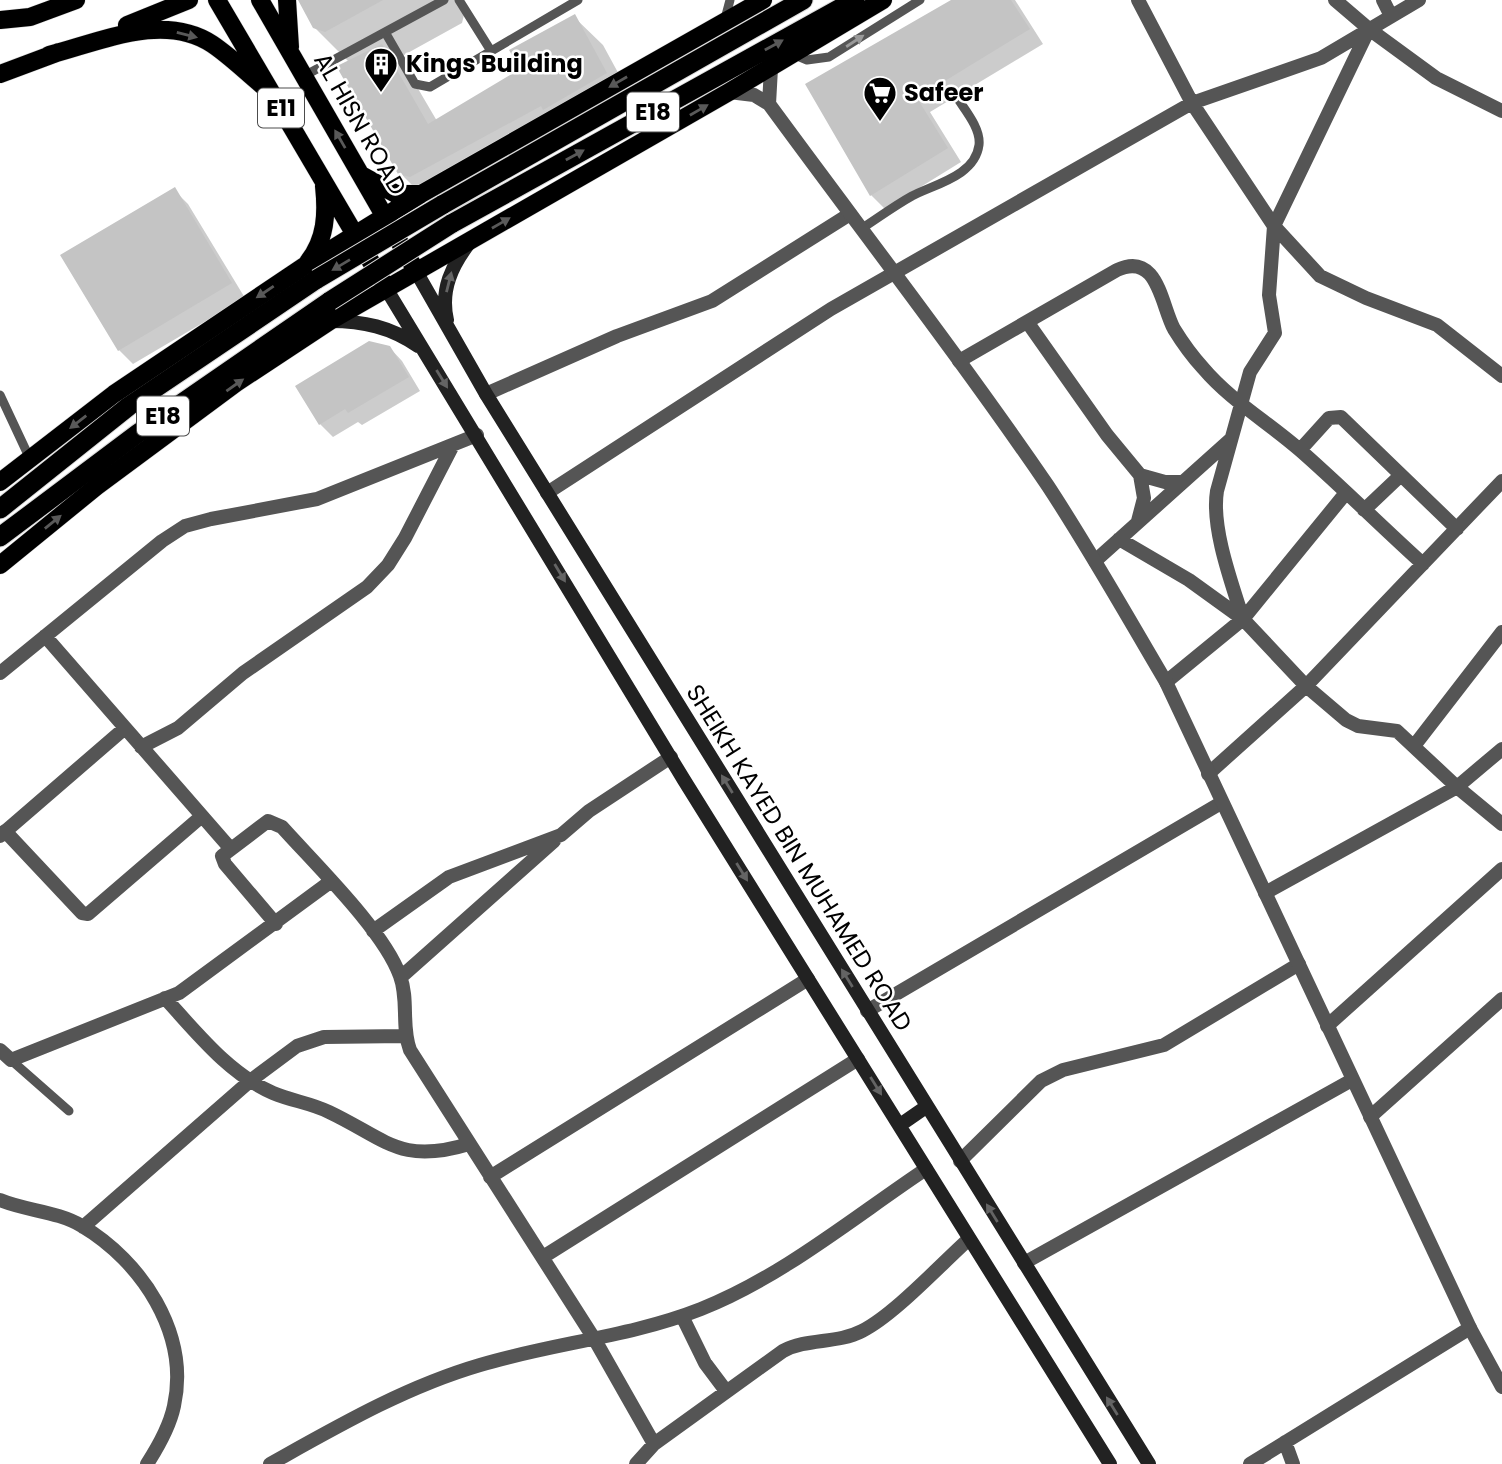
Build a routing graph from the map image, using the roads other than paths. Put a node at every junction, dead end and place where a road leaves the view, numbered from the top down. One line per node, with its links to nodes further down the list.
1 (62, 0): 21 (main road)
2 (76, 0): 21 (main road)
3 (189, 0): 29 (main road)
4 (217, 0): 34 (main road, E11)
5 (261, 0): 27 (main road, AL HISN ROAD / E11)
6 (287, 0): 27 (main road)
7 (444, 0): 25 (lane)
8 (459, 0): 26 (lane)
9 (578, 0): 26 (lane)
10 (730, 0): 23 (lane)
11 (763, 0): 23 (main road)
12 (803, 0): 48 (highway, E18, one-way to 48, bridge)
13 (855, 0): 77 (highway, E18, one-way to 13, bridge)
14 (883, 0): 28 (main road)
15 (920, 0): 28 (lane, one-way to 15)
16 (1139, 0): 36 (street)
17 (1335, 0): 24 (street)
18 (1383, 0): 20 (street)
19 (1419, 0): 20 (street)
20 (1391, 16): 24 (street)
21 (30, 17): 22 (main road)
22 (0, 20)
23 (725, 21): 41 (main road, one-way to 41)
24 (1369, 29): 36 (street); 38 (street); 44 (street)
25 (384, 32): 26 (lane); 32 (lane)
26 (491, 51)
27 (291, 54): 32 (main road, AL HISN ROAD / E11)
28 (793, 54): 30 (main road)
29 (49, 55): 31 (main road); 34 (main road, one-way to 34)
30 (771, 68): 33 (main road); 37 (street)
31 (0, 74)
32 (304, 76): 39 (main road, AL HISN ROAD / E11, one-way to 32)
33 (729, 92): 37 (street); 47 (main road, one-way to 33)
34 (273, 94): 40 (main road, E11)
35 (956, 96): 45 (lane)
36 (1192, 103): 44 (street); 50 (street)
37 (769, 104): 42 (street)
38 (1502, 111)
39 (360, 174): 41 (main road); 43 (main road, AL HISN ROAD / E11)
40 (323, 179): 46 (main road, E11); 48 (main road)
41 (421, 194): 43 (main road)
42 (850, 214): 45 (street); 58 (street)
43 (384, 217): 46 (main road); 49 (main road, AL HISN ROAD / E11)
44 (1274, 226): 57 (street); 60 (street)
45 (861, 229): 50 (street)
46 (355, 235): 48 (main road); 51 (main road, E11)
47 (470, 241): 49 (main road); 54 (main road, one-way to 47)
48 (312, 272): 65 (main road, one-way to 65); 73 (highway, E18)
49 (416, 273): 51 (main road); 54 (main road, SHEIKH KAYED BIN MUHAMED ROAD)
50 (895, 275): 56 (street); 71 (street)
51 (387, 290): 52 (main road); 55 (main road)
52 (330, 321): 55 (main road); 81 (main road, one-way to 52)
53 (1028, 323): 56 (street); 60 (street); 66 (street)
54 (449, 328): 58 (main road, SHEIKH KAYED BIN MUHAMED ROAD)
55 (424, 351): 61 (main road, one-way to 61)
56 (959, 361): 79 (street)
57 (1502, 376)
58 (486, 394): 71 (main road, SHEIKH KAYED BIN MUHAMED ROAD)
59 (0, 395): 65 (lane)
60 (1239, 404): 62 (street); 64 (street)
61 (477, 435): 63 (street); 92 (main road, one-way to 92)
62 (1231, 439): 70 (street); 82 (street)
63 (453, 445): 84 (street); 90 (street)
64 (1300, 450): 67 (street); 72 (street)
65 (30, 459): 69 (main road)
66 (1140, 475): 70 (street); 75 (street)
67 (1401, 475): 74 (street); 76 (street)
68 (1502, 481): 76 (street)
69 (0, 482)
70 (1182, 482): 75 (street)
71 (548, 493): 111 (main road, SHEIKH KAYED BIN MUHAMED ROAD, one-way to 71)
72 (1345, 494): 74 (street); 82 (street)
73 (0, 509)
74 (1364, 510): 80 (street)
75 (1138, 522): 78 (street)
76 (1457, 528): 80 (street)
77 (0, 537)
78 (1119, 539): 79 (street); 82 (street)
79 (1095, 561): 86 (street)
80 (1423, 564): 87 (street)
81 (0, 565)
82 (1243, 619): 86 (street); 87 (street)
83 (1502, 632): 89 (street)
84 (45, 636): 85 (street); 88 (street)
85 (0, 673)
86 (1166, 682): 93 (street)
87 (1306, 686): 89 (street); 93 (street)
88 (125, 728): 90 (street); 98 (street)
89 (1414, 746): 94 (street)
90 (141, 747): 96 (street)
91 (1502, 750): 94 (street)
92 (671, 757): 99 (street); 108 (main road, one-way to 108)
93 (1208, 774): 95 (street)
94 (1457, 787): 97 (street); 103 (street)
95 (1221, 803): 103 (street); 111 (street)
96 (202, 816): 98 (street); 100 (street)
97 (1502, 824)
98 (3, 834)
99 (562, 835): 105 (street); 107 (street)
100 (230, 848): 102 (street); 104 (street)
101 (1502, 869): 112 (street)
102 (330, 882): 104 (street); 105 (street)
103 (1265, 894): 106 (street)
104 (276, 924): 109 (street)
105 (373, 931): 107 (street)
106 (1299, 964): 112 (street); 123 (street)
107 (401, 977): 113 (street)
108 (808, 979): 115 (main road); 125 (street)
109 (165, 998): 114 (street); 117 (street)
110 (1502, 999): 120 (street)
111 (867, 1011): 118 (main road, SHEIKH KAYED BIN MUHAMED ROAD)
112 (1327, 1026): 116 (street)
113 (405, 1036): 117 (street); 122 (street)
114 (5, 1055): 119 (lane)
115 (858, 1059): 121 (main road, one-way to 121); 129 (street)
116 (1352, 1080): 120 (street); 130 (street)
117 (250, 1081): 122 (street); 127 (street)
118 (926, 1107): 121 (main road); 123 (main road, SHEIKH KAYED BIN MUHAMED ROAD)
119 (69, 1111)
120 (1370, 1117): 132 (street)
121 (900, 1125): 124 (main road)
122 (469, 1144): 125 (street)
123 (960, 1161): 130 (main road, SHEIKH KAYED BIN MUHAMED ROAD, one-way to 123)
124 (926, 1169): 128 (main road); 131 (street)
125 (489, 1177): 129 (street)
126 (0, 1200): 127 (street)
127 (83, 1227): 138 (street)
128 (970, 1239): 135 (street); 141 (main road)
129 (543, 1257): 133 (street)
130 (1024, 1264): 142 (main road, SHEIKH KAYED BIN MUHAMED ROAD, one-way to 130)
131 (682, 1316): 133 (street); 135 (street)
132 (1469, 1328): 134 (street); 136 (street)
133 (595, 1340): 137 (street); 139 (street)
134 (1502, 1387)
135 (726, 1391): 137 (street)
136 (1285, 1442): 143 (street); 144 (street)
137 (654, 1444): 140 (street)
138 (147, 1464)
139 (270, 1464)
140 (636, 1464)
141 (1110, 1464)
142 (1149, 1464)
143 (1250, 1464)
144 (1293, 1464)

